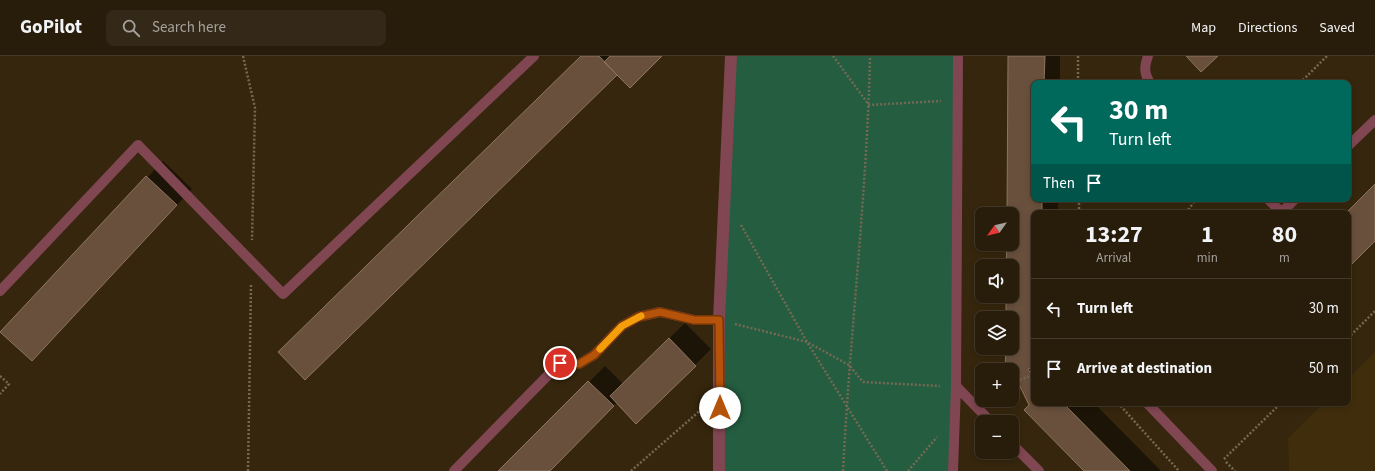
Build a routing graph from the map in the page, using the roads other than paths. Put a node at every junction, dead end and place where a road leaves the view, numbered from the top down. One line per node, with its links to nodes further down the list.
1 (534, 56): 12 (lane)
2 (731, 56): 13 (street)
3 (958, 56): 14 (lane)
4 (1148, 56): 5 (lane)
5 (1148, 80)
6 (1375, 120): 7 (lane)
7 (1351, 143)
8 (1271, 202): 10 (lane)
9 (1292, 202): 11 (lane)
10 (1278, 210)
11 (1284, 210)
12 (0, 291)
13 (719, 320): 18 (lane); 19 (street)
14 (956, 386): 16 (lane); 20 (lane)
15 (1150, 406): 22 (lane)
16 (984, 415)
17 (1019, 451): 21 (lane)
18 (454, 471)
19 (720, 471)
20 (953, 471)
21 (1039, 471)
22 (1212, 471)

